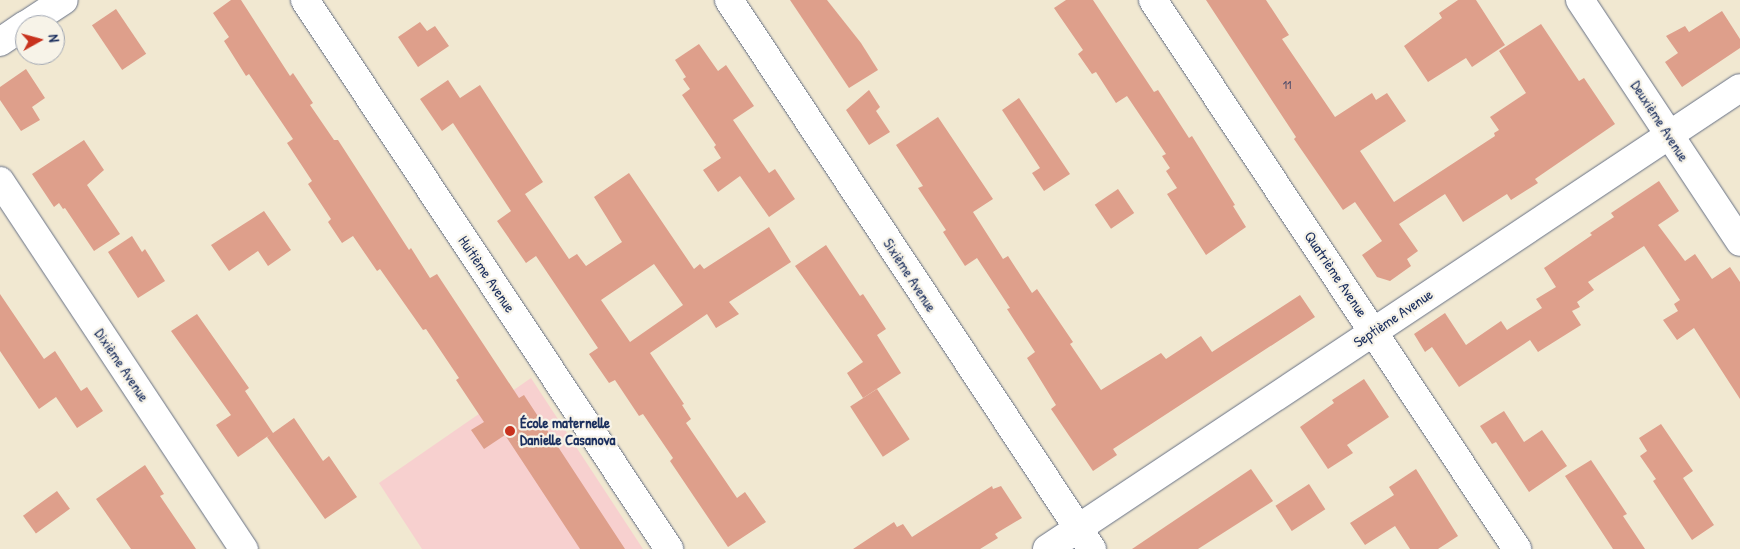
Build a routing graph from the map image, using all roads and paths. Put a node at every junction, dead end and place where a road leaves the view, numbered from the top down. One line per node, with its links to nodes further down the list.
1 (64, 0): 6 (street)
2 (305, 0): 16 (street, Huitième Avenue)
3 (729, 0): 14 (street, Sixième Avenue)
4 (1153, 0): 13 (street, Quatrième Avenue)
5 (1580, 0): 10 (street, Deuxième Avenue)
6 (41, 15)
7 (15, 32): 8 (street)
8 (0, 42)
9 (1740, 88): 10 (street, Septième Avenue)
10 (1670, 134): 12 (street, Deuxième Avenue); 13 (street, Septième Avenue)
11 (0, 181): 15 (street, Dixième Avenue)
12 (1740, 242)
13 (1374, 331): 14 (street, Septième Avenue); 18 (street, Quatrième Avenue)
14 (1085, 539): 17 (street, Septième Avenue)
15 (244, 549)
16 (669, 549)
17 (1047, 549)
18 (1517, 549)

